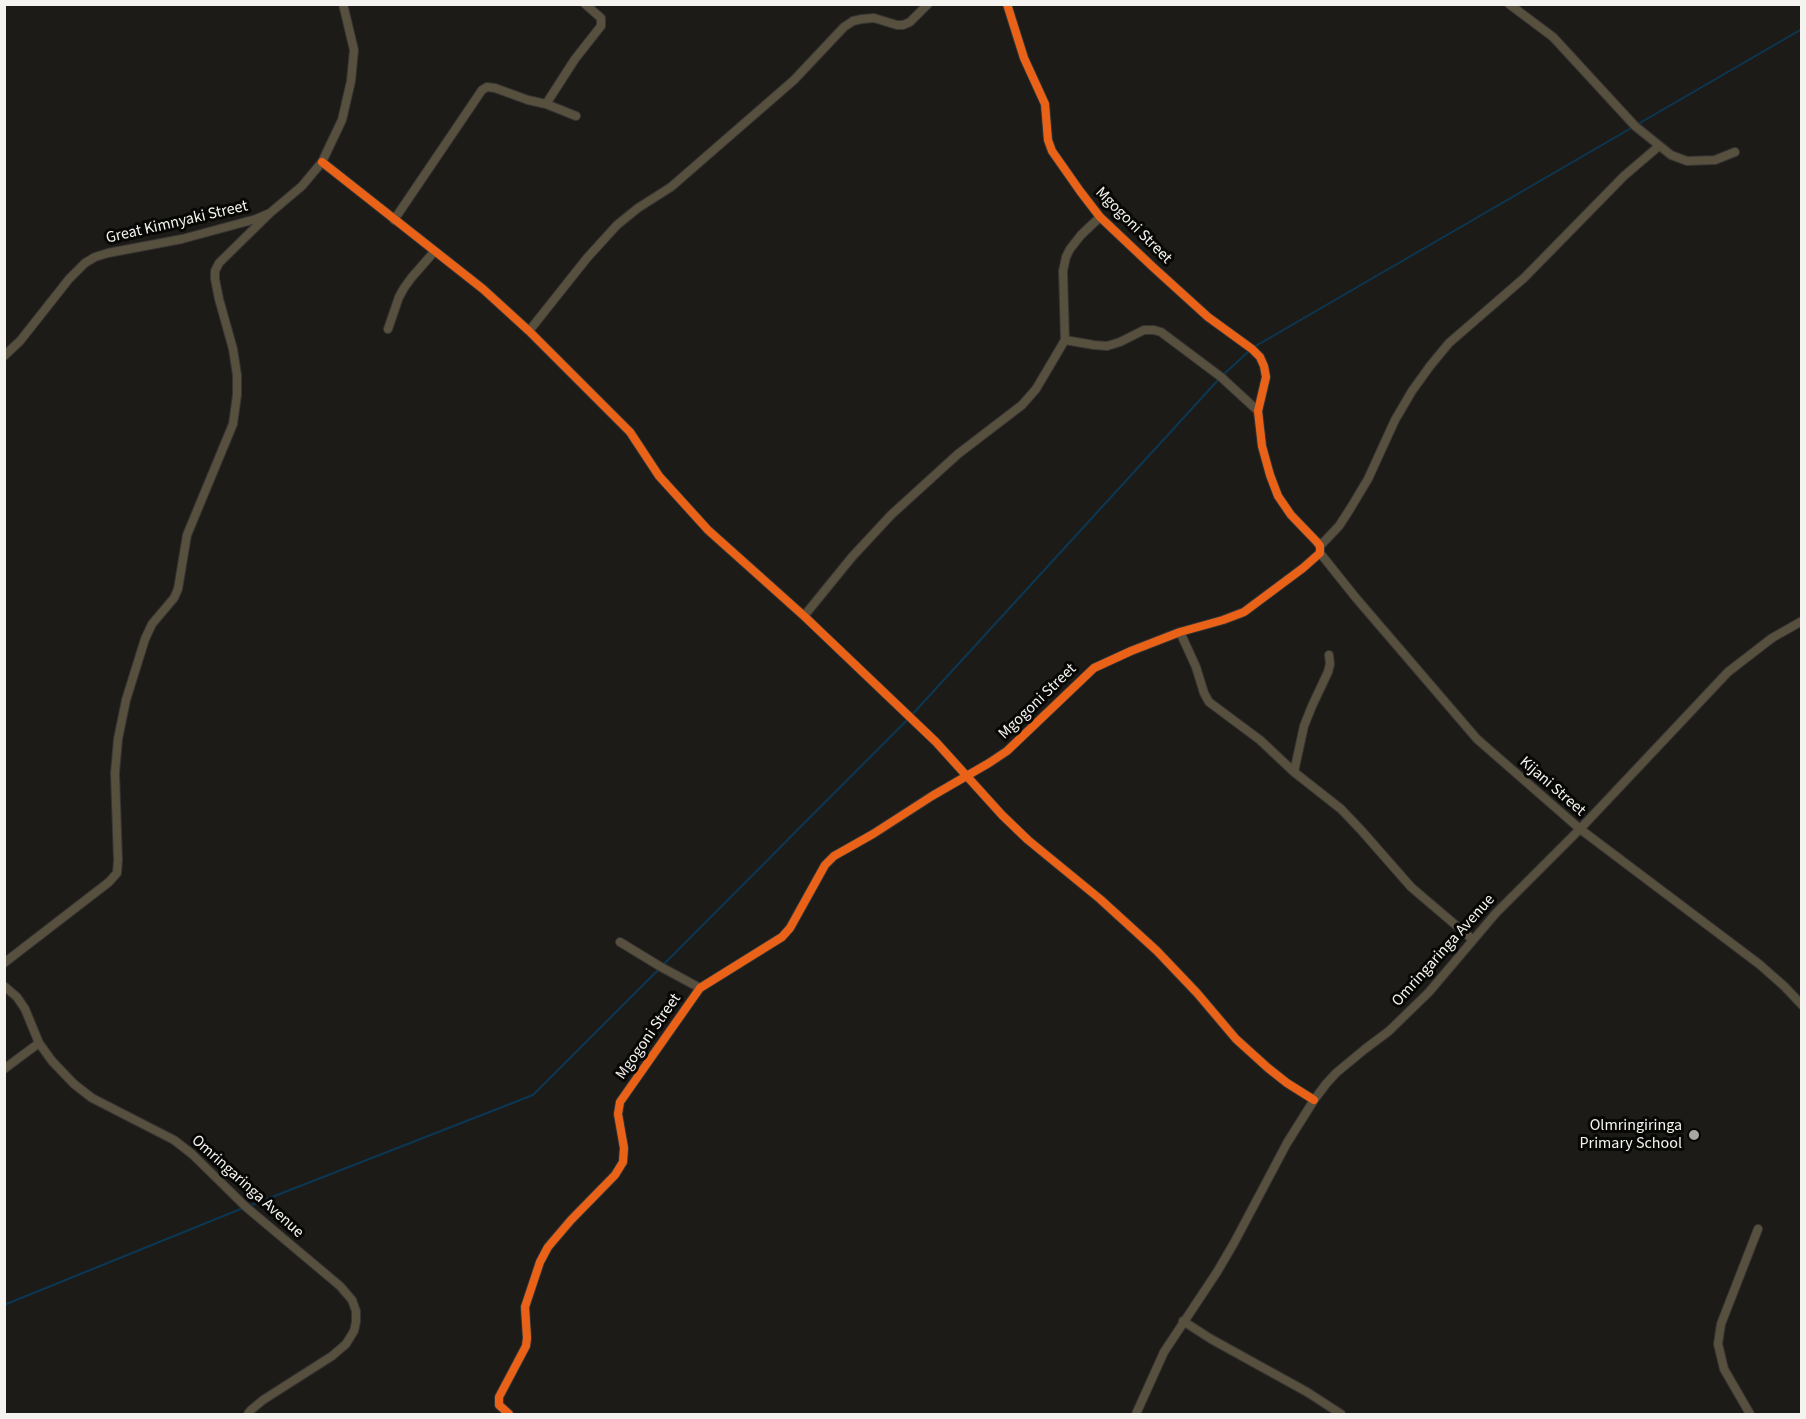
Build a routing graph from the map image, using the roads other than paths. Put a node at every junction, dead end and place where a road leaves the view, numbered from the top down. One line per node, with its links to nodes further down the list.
1 (343, 4): 10 (street, Great Kimnyaki Street)
2 (585, 4): 6 (street)
3 (928, 4): 16 (street)
4 (1007, 4): 12 (street, Mgogoni Street)
5 (1509, 4): 8 (street)
6 (546, 104): 7 (street); 13 (street)
7 (576, 116)
8 (1659, 146): 9 (street); 20 (street)
9 (1736, 152)
10 (322, 162): 11 (street, Great Kimnyaki Street); 13 (street)
11 (270, 213): 18 (street, Great Kimnyaki Street); 30 (street)
12 (1100, 217): 17 (street); 19 (street, Mgogoni Street)
13 (394, 220): 14 (street)
14 (434, 252): 15 (street); 16 (street)
15 (388, 329)
16 (529, 331): 21 (street)
17 (1065, 340): 19 (street); 21 (street)
18 (4, 357)
19 (1258, 411): 20 (street, Mgogoni Street)
20 (1320, 549): 23 (street, Mgogoni Street); 27 (street, Kijani Street)
21 (804, 616): 26 (street)
22 (1802, 621): 27 (street, Omringaringa Avenue)
23 (1180, 632): 25 (street); 26 (street, Mgogoni Street)
24 (1329, 655): 25 (street)
25 (1294, 772): 28 (street)
26 (966, 776): 32 (street, Mgogoni Street); 36 (street)
27 (1580, 830): 28 (street, Omringaringa Avenue); 33 (street, Kijani Street)
28 (1472, 939): 36 (street, Omringaringa Avenue)
29 (620, 942): 32 (street)
30 (4, 963)
31 (4, 986): 34 (street, Omringaringa Avenue)
32 (700, 988): 40 (street, Mgogoni Street)
33 (1802, 1005)
34 (39, 1043): 35 (street); 39 (street, Omringaringa Avenue)
35 (4, 1070)
36 (1314, 1100): 38 (street, Omringaringa Avenue)
37 (1758, 1229): 43 (street)
38 (1184, 1321): 41 (street, Omringaringa Avenue); 42 (street)
39 (248, 1414)
40 (509, 1414)
41 (1136, 1414)
42 (1341, 1414)
43 (1750, 1414)

